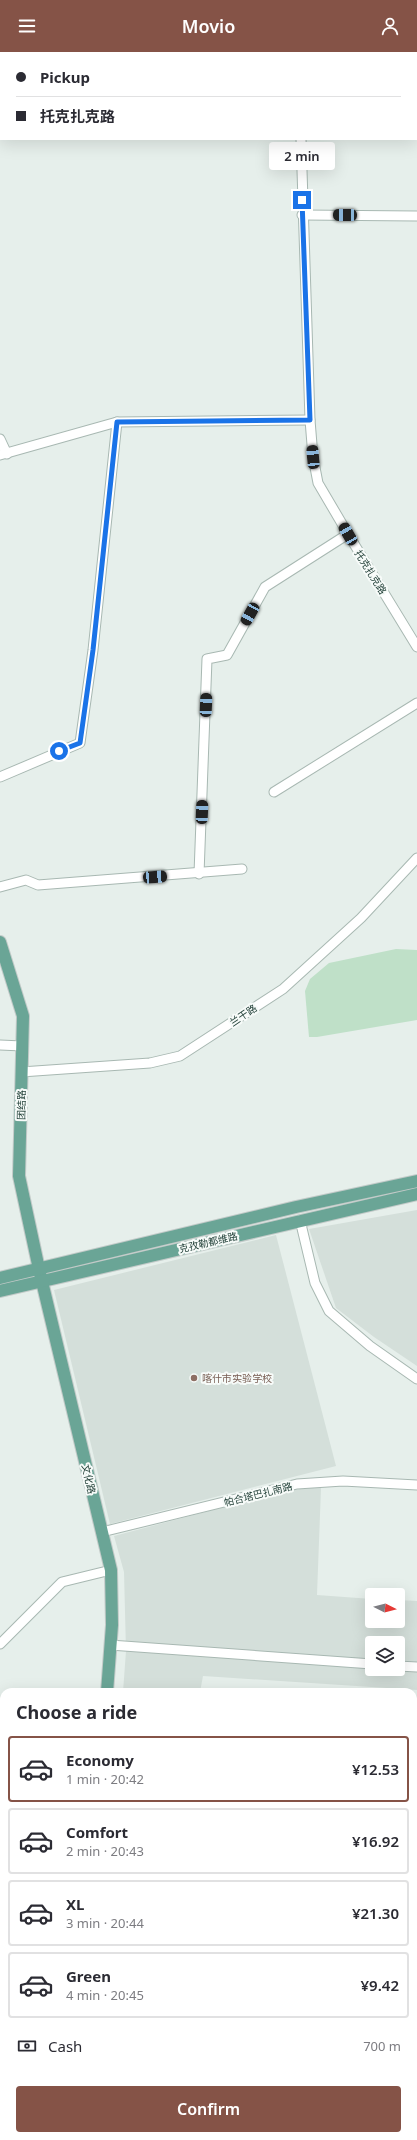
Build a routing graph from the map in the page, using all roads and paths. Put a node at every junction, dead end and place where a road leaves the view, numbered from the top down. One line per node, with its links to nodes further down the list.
1 (301, 140): 2 (street, 托克扎克路)
2 (302, 215): 3 (street); 4 (street, 托克扎克路)
3 (417, 216)
4 (310, 420): 5 (street); 8 (street, 托克扎克路)
5 (117, 422): 7 (street); 11 (street)
6 (0, 439): 7 (street)
7 (3, 454)
8 (348, 534): 9 (street, 托克扎克路); 15 (street)
9 (417, 647)
10 (417, 703): 12 (street)
11 (0, 776)
12 (274, 792)
13 (417, 858): 20 (street, 兰干路)
14 (242, 869): 15 (street)
15 (199, 874): 16 (street)
16 (0, 887)
17 (0, 942): 19 (main road, 团结路)
18 (0, 1045): 19 (street)
19 (22, 1046): 20 (main road, 团结路)
20 (21, 1072): 24 (main road, 团结路)
21 (417, 1181): 24 (main road, 克孜勒都维路)
22 (417, 1194): 23 (main road, 克孜勒都维路)
23 (300, 1220): 26 (main road, 克孜勒都维路); 28 (street)
24 (39, 1269): 25 (main road, 克孜勒都维路); 26 (main road, 文化路)
25 (0, 1278)
26 (42, 1282): 27 (main road, 克孜勒都维路); 30 (main road, 文化路)
27 (0, 1291)
28 (417, 1379)
29 (417, 1485): 30 (street, 帕合塔巴扎南路)
30 (102, 1532): 31 (main road, 文化路)
31 (111, 1570): 32 (street); 33 (main road, 文化路)
32 (0, 1644)
33 (110, 1645): 34 (street); 37 (main road, 文化路)
34 (365, 1663)
35 (405, 1666): 36 (street)
36 (417, 1667)
37 (107, 1688)

